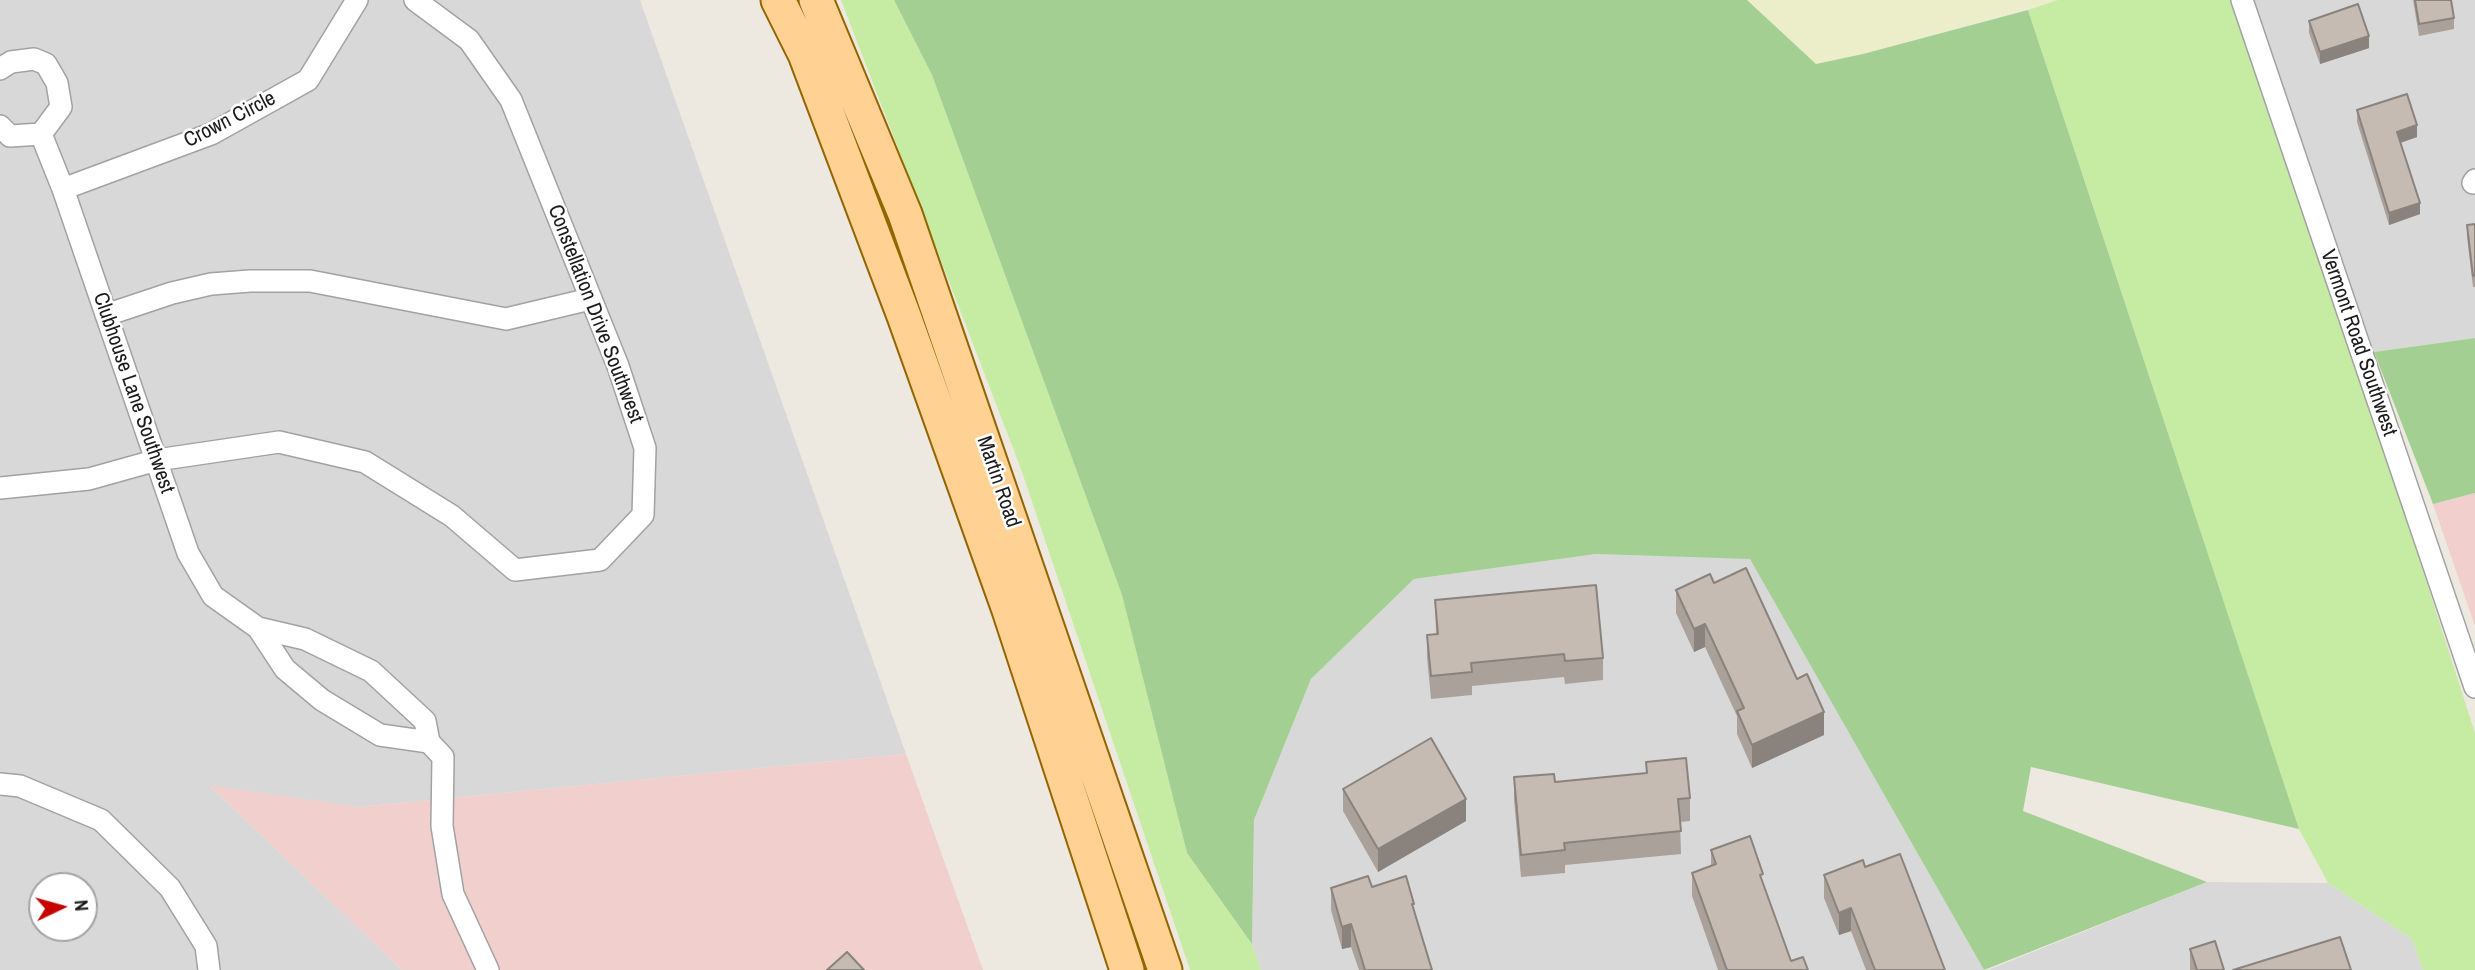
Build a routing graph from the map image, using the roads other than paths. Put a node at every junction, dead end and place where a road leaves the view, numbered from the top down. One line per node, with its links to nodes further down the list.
1 (357, 0): 9 (street, Crown Circle)
2 (415, 0): 10 (street, Constellation Drive Southwest)
3 (778, 0): 20 (main road, Martin Road)
4 (816, 0): 21 (main road, Martin Road)
5 (2242, 0): 15 (street, Vermont Road Southwest)
6 (0, 69): 8 (street)
7 (0, 126): 8 (street)
8 (41, 134): 9 (street, Clubhouse Lane Southwest)
9 (64, 189): 11 (street, Clubhouse Lane Southwest)
10 (590, 299): 11 (street); 12 (street, Constellation Drive Southwest)
11 (106, 315): 12 (street, Clubhouse Lane Southwest)
12 (157, 460): 13 (street, Constellation Drive Southwest); 14 (street, Clubhouse Lane Southwest)
13 (0, 488)
14 (258, 628): 16 (street, Clubhouse Lane Southwest); 16 (street, Clubhouse Lane Southwest)
15 (2475, 687)
16 (429, 742): 19 (street, Clubhouse Lane Southwest)
17 (0, 783): 18 (street)
18 (209, 970)
19 (488, 970)
20 (1127, 970)
21 (1166, 970)

